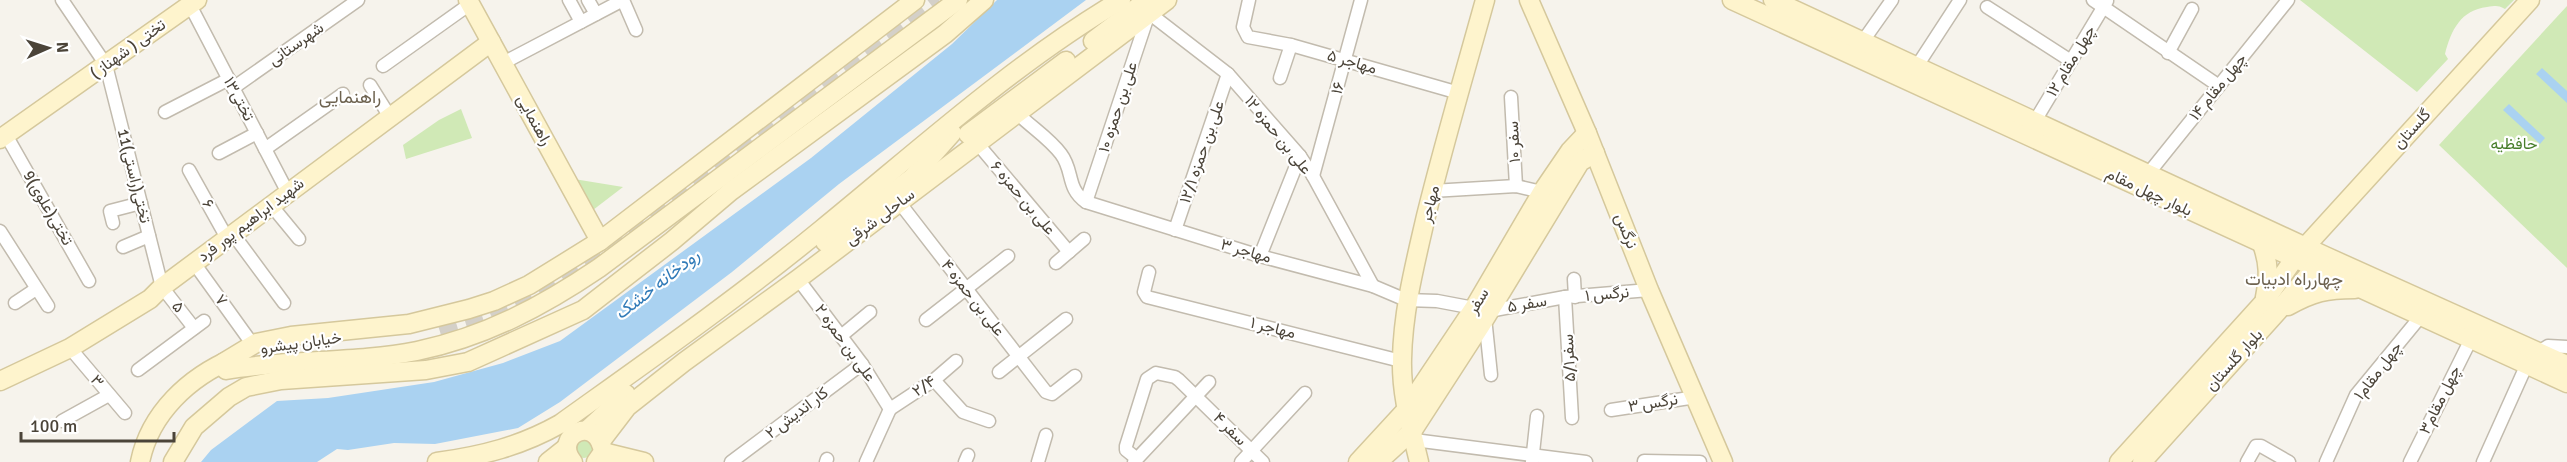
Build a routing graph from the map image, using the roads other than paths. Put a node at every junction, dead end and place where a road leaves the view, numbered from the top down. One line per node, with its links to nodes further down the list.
1 (62, 0): 40 (street, 11تختی(راستی))
2 (358, 0): 45 (street, شهرستانی)
3 (569, 0): 29 (street)
4 (588, 0): 28 (street)
5 (623, 0): 28 (street); 30 (street)
6 (915, 0): 82 (main road, خیابان پیشرو)
7 (958, 0): 62 (main road)
8 (984, 0): 32 (main road)
9 (1121, 0): 160 (main road)
10 (1128, 0): 66 (main road)
11 (1167, 0): 25 (main road, ساحلی شرقی)
12 (1249, 0): 35 (street, ۵ مهاجر)
13 (1361, 0): 37 (street, ۱۶)
14 (1485, 0): 48 (main road, مهاجر)
15 (1529, 0): 60 (main road, سفر)
16 (1732, 0): 31 (main road, بلوار چهل مقام)
17 (1773, 0): 31 (main road, بلوار چهل مقام)
18 (1893, 0): 33 (street)
19 (1960, 0): 42 (street)
20 (2530, 0): 86 (main road, گلستان)
21 (2288, 1): 47 (street, چهل مقام ۱۴)
22 (193, 2): 40 (main road, تختی ( شهناز )); 45 (street, تختی۱۳)
23 (469, 2): 34 (main road, راهنمایی); 41 (street)
24 (2102, 2): 36 (street); 38 (street, چهل مقام ۱۲)
25 (1148, 6): 43 (street, ۱۲ علی بن حمزه); 52 (main road, ساحلی شرقی); 66 (main road, ساحلی شرقی); 72 (street, ۱۰ علی بن حمزه)
26 (1987, 7): 38 (street)
27 (2192, 9): 36 (street)
28 (596, 14): 29 (street)
29 (581, 22): 39 (street)
30 (636, 30)
31 (1824, 33): 33 (main road, بلوار چهل مقام); 83 (main road, بلوار چهل مقام)
32 (945, 34): 62 (main road); 159 (main road)
33 (1863, 41): 42 (main road, بلوار چهل مقام)
34 (491, 42): 39 (main road, راهنمایی); 53 (main road, شهید ابراهیم پور فرد)
35 (1291, 45): 37 (street, ۵ مهاجر); 44 (street)
36 (2168, 53): 47 (street)
37 (1346, 60): 48 (street, ۵ مهاجر); 65 (street, ۱۶)
38 (2071, 61): 54 (street, چهل مقام ۱۲)
39 (503, 63): 82 (main road, راهنمایی)
40 (106, 65): 56 (main road, تختی ( شهناز )); 73 (street, 11تختی(راستی))
41 (383, 66)
42 (1917, 66): 54 (main road, بلوار چهل مقام)
43 (1228, 74): 61 (street, ۱۲ علی بن حمزه); 76 (street, ۱۲/۱ علی بن حمزه)
44 (1280, 78)
45 (231, 83): 51 (street, شهرستانی); 55 (street, تختی۱۳)
46 (370, 85): 53 (street)
47 (2219, 86): 64 (street, چهل مقام ۱۴)
48 (1459, 93): 68 (main road, مهاجر)
49 (343, 94): 58 (street)
50 (1511, 97): 67 (street, ۱۰ سفر)
51 (165, 112)
52 (1017, 113): 57 (main road, ساحلی شرقی); 72 (street)
53 (390, 117): 70 (main road, شهید ابراهیم پور فرد)
54 (2035, 121): 64 (main road, بلوار چهل مقام)
55 (257, 133): 58 (street, تختی۱۳); 59 (street)
56 (3, 137): 95 (street, 9تختی(علوی))
57 (977, 143): 71 (main road, ساحلی شرقی); 85 (street, ۶ علی بن حمزه)
58 (265, 149): 70 (street, تختی۱۳)
59 (219, 153)
60 (1582, 155): 69 (main road, سفر); 101 (main road, نرگس); 110 (main road, سفر)
61 (1300, 156): 65 (street, ۱۲ علی بن حمزه); 88 (street)
62 (740, 163): 116 (main road)
63 (189, 170): 79 (street, ۶)
64 (2148, 174): 86 (main road, بلوار چهل مقام)
65 (1313, 176): 97 (street, ۱۲ علی بن حمزه)
66 (913, 177): 152 (main road, ساحلی شرقی)
67 (1516, 186): 68 (street); 69 (street)
68 (1432, 191): 103 (main road, مهاجر)
69 (1542, 192): 110 (main road, سفر)
70 (288, 193): 74 (main road, شهید ابراهیم پور فرد)
71 (899, 202): 93 (main road, ساحلی شرقی); 99 (street, ۴ علی بن حمزه)
72 (1086, 202): 76 (street, ۳ مهاجر)
73 (141, 203): 75 (street); 78 (street, 11تختی(راستی))
74 (271, 205): 79 (main road, شهید ابراهیم پور فرد); 80 (street)
75 (113, 223)
76 (1176, 230): 88 (street, ۳ مهاجر)
77 (0, 231): 98 (street)
78 (149, 236): 84 (street); 96 (street, 11تختی(راستی))
79 (230, 236): 90 (main road, شهید ابراهیم پور فرد); 106 (street, ۶)
80 (298, 239)
81 (1084, 239): 85 (street)
82 (600, 241): 114 (main road, خیابان پیشرو)
83 (2262, 244): 86 (main road, بلوار چهل مقام); 108 (main road)
84 (123, 247)
85 (1069, 252): 91 (street)
86 (2300, 253): 89 (main road, بلوار چهل مقام); 108 (main road, بلوار گلستان)
87 (1008, 256): 99 (street)
88 (1260, 256): 97 (street, ۳ مهاجر)
89 (2320, 262): 100 (main road, بلوار چهل مقام); 104 (main road, بلوار چهل مقام); 108 (main road, بلوار گلستان)
90 (194, 263): 96 (main road, شهید ابراهیم پور فرد); 117 (street, ۷)
91 (1056, 263)
92 (1149, 272): 124 (street, ۱ مهاجر)
93 (798, 279): 115 (street, ۲ علی بن حمزه); 152 (main road, ساحلی شرقی)
94 (1574, 279): 102 (street, ۵/۱سفر)
95 (89, 281)
96 (162, 286): 120 (main road, شهید ابراهیم پور فرد); 128 (street, ۵)
97 (1372, 286): 103 (street, ۳ مهاجر)
98 (36, 289): 105 (street); 107 (street)
99 (966, 289): 113 (street); 121 (street, ۴ علی بن حمزه)
100 (2361, 289): 104 (main road, بلوار چهل مقام); 108 (main road)
101 (1649, 290): 102 (street, ۱ نرگس); 139 (main road, نرگس)
102 (1570, 297): 110 (street, ۵ سفر); 146 (street, ۵/۱سفر)
103 (1406, 300): 110 (street); 124 (main road, مهاجر)
104 (2404, 300): 111 (main road, بلوار چهل مقام); 122 (main road, بلوار چهل مقام)
105 (15, 303)
106 (284, 303)
107 (48, 306)
108 (2271, 307): 143 (main road, بلوار گلستان)
109 (870, 312): 115 (street)
110 (1482, 314): 130 (street); 142 (main road, سفر); 150 (main road, سفر)
111 (2421, 316): 118 (main road, بلوار چهل مقام); 178 (street, چهل مقام۱)
112 (1066, 319): 121 (street)
113 (926, 320)
114 (451, 321): 116 (main road); 127 (main road, خیابان پیشرو)
115 (841, 336): 125 (street, ۲ علی بن حمزه)
116 (467, 337): 127 (main road)
117 (248, 338)
118 (2471, 339): 122 (main road, بلوار چهل مقام); 179 (street, چهل مقام۳)
119 (2567, 347): 122 (street)
120 (70, 348): 133 (main road, شهید ابراهیم پور فرد); 137 (street, ۳)
121 (1018, 357): 129 (street); 131 (street, ۴ علی بن حمزه)
122 (2533, 358): 126 (main road, بلوار چهل مقام); 135 (main road, بلوار چهل مقام); 180 (street)
123 (956, 361): 132 (street, ۲/۴)
124 (1401, 361): 142 (main road, مهاجر)
125 (862, 364): 140 (street, ۲ علی بن حمزه); 163 (street, ۲ کار اندیش)
126 (2567, 365)
127 (224, 366): 157 (main road, خیابان پیشرو); 158 (main road, خیابان پیشرو)
128 (138, 370)
129 (999, 372)
130 (1491, 375)
131 (1075, 376)
132 (934, 380): 140 (street, ۲/۴); 148 (street)
133 (0, 381)
134 (1209, 382): 138 (street)
135 (2567, 382)
136 (1305, 393): 151 (street)
137 (109, 395): 144 (street, ۳); 147 (street)
138 (1197, 396): 151 (street, ۴ سفر); 155 (street); 155 (street, ۴ سفر)
139 (1696, 397): 141 (street, ۳ نرگس); 173 (main road, نرگس)
140 (890, 409): 164 (street)
141 (1611, 410)
142 (1405, 411): 150 (main road, مهاجر); 168 (main road, سفر)
143 (2177, 412): 174 (main road, بلوار گلستان); 175 (main road, بلوار گلستان)
144 (125, 413)
145 (1537, 416): 154 (street)
146 (1572, 418)
147 (62, 421)
148 (989, 421)
149 (1046, 435): 165 (street)
150 (1414, 435): 154 (street); 169 (main road, سفر); 170 (main road, مهاجر)
151 (1252, 450): 166 (street); 167 (street, ۴ سفر)
152 (600, 451): 153 (main road); 162 (main road)
153 (570, 454): 161 (main road)
154 (1532, 459): 171 (street)
155 (1135, 460)
156 (1644, 461): 172 (street)
157 (140, 462)
158 (149, 462)
159 (173, 462)
160 (437, 462)
161 (548, 462)
162 (644, 462)
163 (731, 462)
164 (866, 462)
165 (1038, 462)
166 (1241, 462)
167 (1263, 462)
168 (1358, 462)
169 (1378, 462)
170 (1419, 462)
171 (1586, 462)
172 (1700, 462)
173 (1723, 462)
174 (2119, 462)
175 (2142, 462)
176 (2247, 462): 177 (street)
177 (2289, 462)
178 (2325, 462)
179 (2410, 462)
180 (2483, 462)

